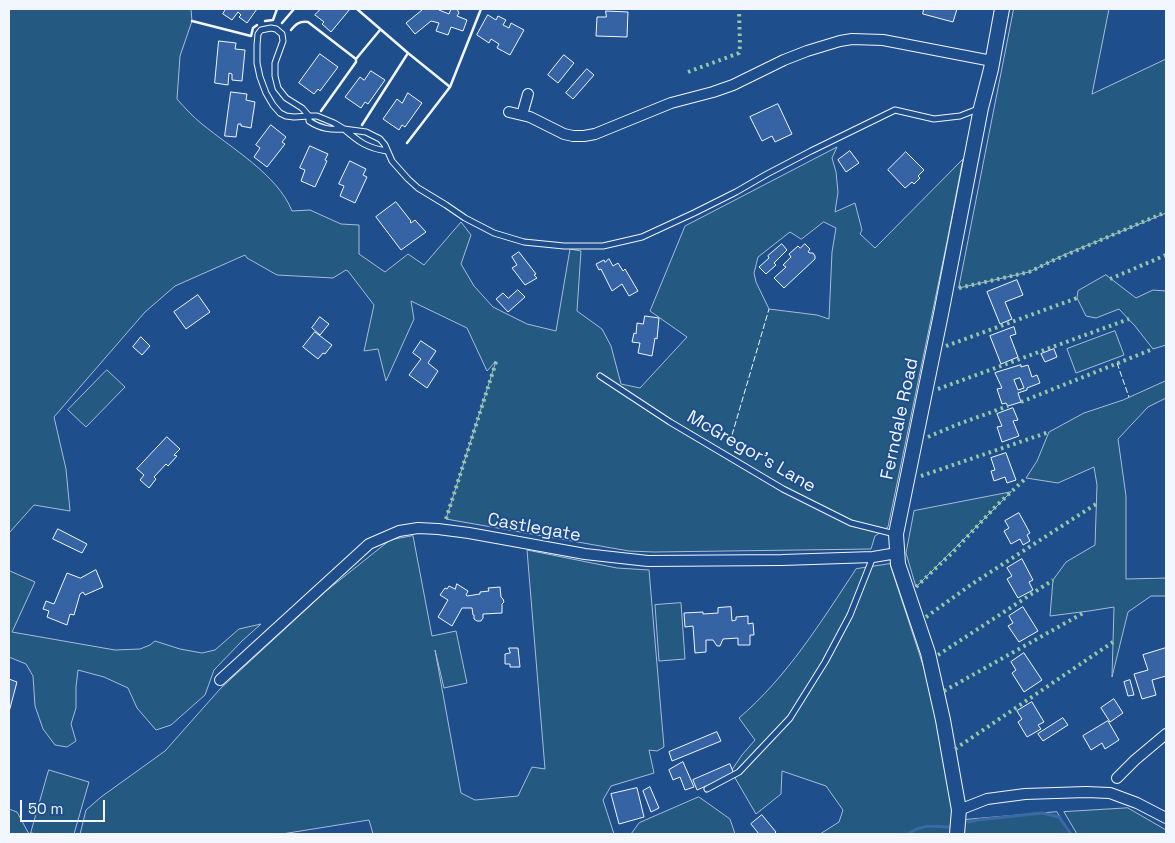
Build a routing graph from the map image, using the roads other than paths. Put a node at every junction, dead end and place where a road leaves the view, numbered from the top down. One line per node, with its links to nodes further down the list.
1 (1002, 9): 2 (street, Ferndale Road)
2 (992, 61): 4 (street, Ferndale Road); 6 (street)
3 (528, 94): 6 (street)
4 (981, 108): 9 (lane); 11 (street, Ferndale Road)
5 (509, 112): 6 (street)
6 (522, 115)
7 (309, 116): 7 (lane); 8 (lane); 8 (lane)
8 (344, 129): 9 (lane); 9 (lane)
9 (387, 150)
10 (600, 376): 11 (lane, McGregor's Lane)
11 (896, 534): 12 (street, Ferndale Road)
12 (897, 554): 13 (street, Castlegate); 18 (street, Ferndale Road)
13 (873, 557): 14 (street, Castlegate); 17 (lane)
14 (220, 680)
15 (1166, 734): 16 (street)
16 (1117, 778)
17 (708, 789)
18 (959, 810): 19 (street); 20 (street, Ferndale Road)
19 (1166, 818)
20 (957, 834)

